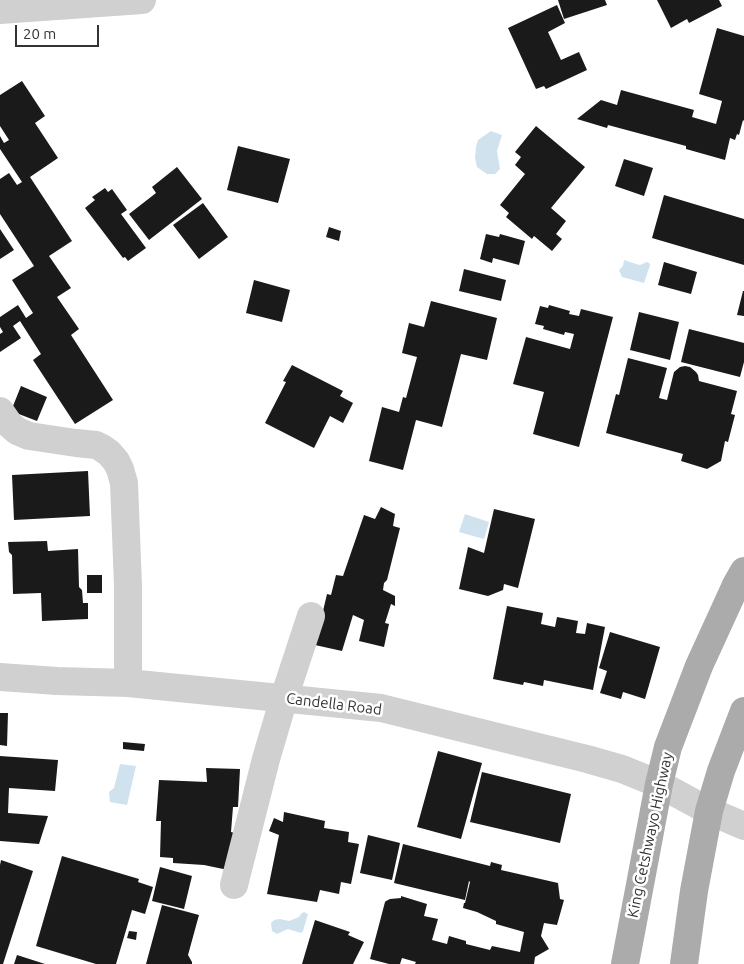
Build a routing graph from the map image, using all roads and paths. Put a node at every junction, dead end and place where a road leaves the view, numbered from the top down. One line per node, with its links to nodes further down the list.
1 (142, 0): 2 (street)
2 (0, 10)
3 (0, 412): 7 (street)
4 (744, 570): 10 (main road, King Cetshwayo Highway)
5 (311, 616): 8 (street)
6 (0, 677): 7 (street, Candella Road)
7 (128, 683): 8 (street, Candella Road)
8 (284, 698): 10 (street, Candella Road); 13 (street)
9 (744, 711): 11 (main road)
10 (659, 784): 11 (street, Candella Road); 14 (main road, King Cetshwayo Highway)
11 (709, 811): 12 (street, Candella Road); 15 (main road)
12 (744, 826)
13 (234, 886)
14 (625, 964)
15 (684, 964)

